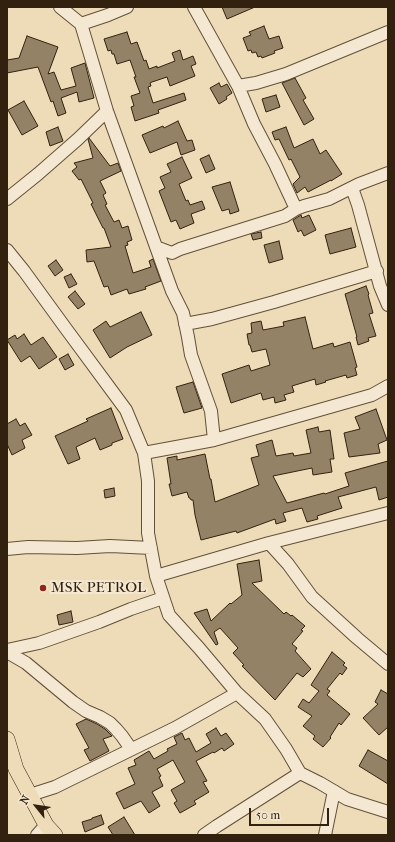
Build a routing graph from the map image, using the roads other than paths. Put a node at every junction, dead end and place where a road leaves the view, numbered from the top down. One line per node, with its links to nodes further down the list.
1 (60, 7): 4 (street)
2 (127, 7): 4 (street)
3 (194, 7): 6 (street)
4 (81, 24): 7 (street)
5 (388, 32): 6 (street)
6 (238, 86): 11 (street)
7 (107, 111): 10 (street); 12 (street)
8 (388, 173): 9 (street)
9 (352, 188): 11 (street); 14 (street)
10 (7, 199)
11 (296, 209): 12 (street)
12 (156, 247): 16 (street)
13 (7, 250): 19 (street)
14 (377, 271): 15 (street); 16 (street)
15 (388, 305)
16 (185, 324): 18 (street)
17 (388, 386): 18 (street)
18 (214, 440): 19 (street)
19 (144, 453): 22 (street)
20 (388, 513): 21 (street)
21 (269, 544): 24 (street); 27 (street)
22 (151, 548): 23 (street); 24 (street)
23 (7, 549)
24 (156, 576): 25 (street)
25 (163, 598): 26 (street); 28 (street)
26 (7, 651): 30 (street)
27 (388, 664)
28 (237, 693): 30 (street); 31 (street)
29 (7, 739): 33 (main road)
30 (131, 749): 33 (street)
31 (300, 773): 32 (street); 35 (street)
32 (334, 791): 34 (street); 38 (street)
33 (30, 795): 36 (main road)
34 (388, 812)
35 (221, 830): 37 (street)
36 (46, 832)
37 (204, 835)
38 (325, 835)

